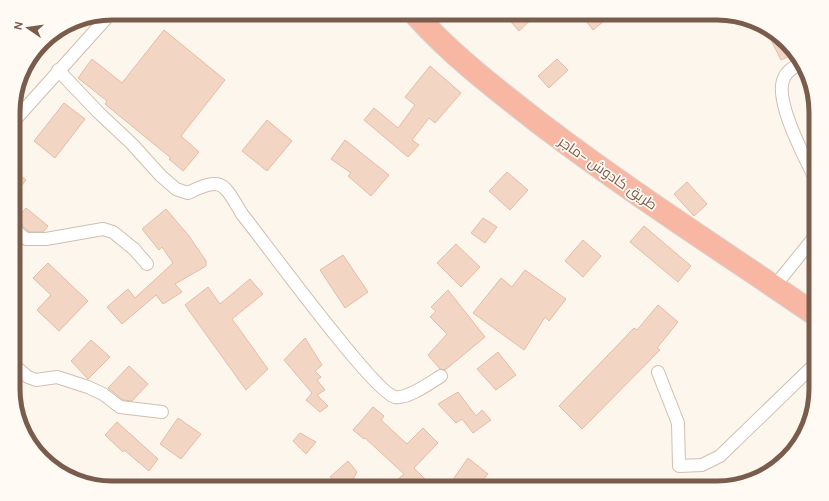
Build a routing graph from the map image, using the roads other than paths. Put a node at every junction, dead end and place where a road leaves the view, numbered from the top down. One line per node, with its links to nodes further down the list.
1 (104, 20): 4 (street)
2 (420, 20): 10 (highway, طريق كادوش -ماجر)
3 (796, 65): 6 (street)
4 (58, 70): 5 (street); 15 (street)
5 (20, 114)
6 (809, 166)
7 (20, 234): 9 (street)
8 (809, 244): 10 (street)
9 (147, 264)
10 (774, 286): 11 (highway, طريق كادوش -ماجر)
11 (809, 310)
12 (20, 370): 16 (street)
13 (809, 370): 14 (street)
14 (658, 372)
15 (441, 376)
16 (162, 412)

